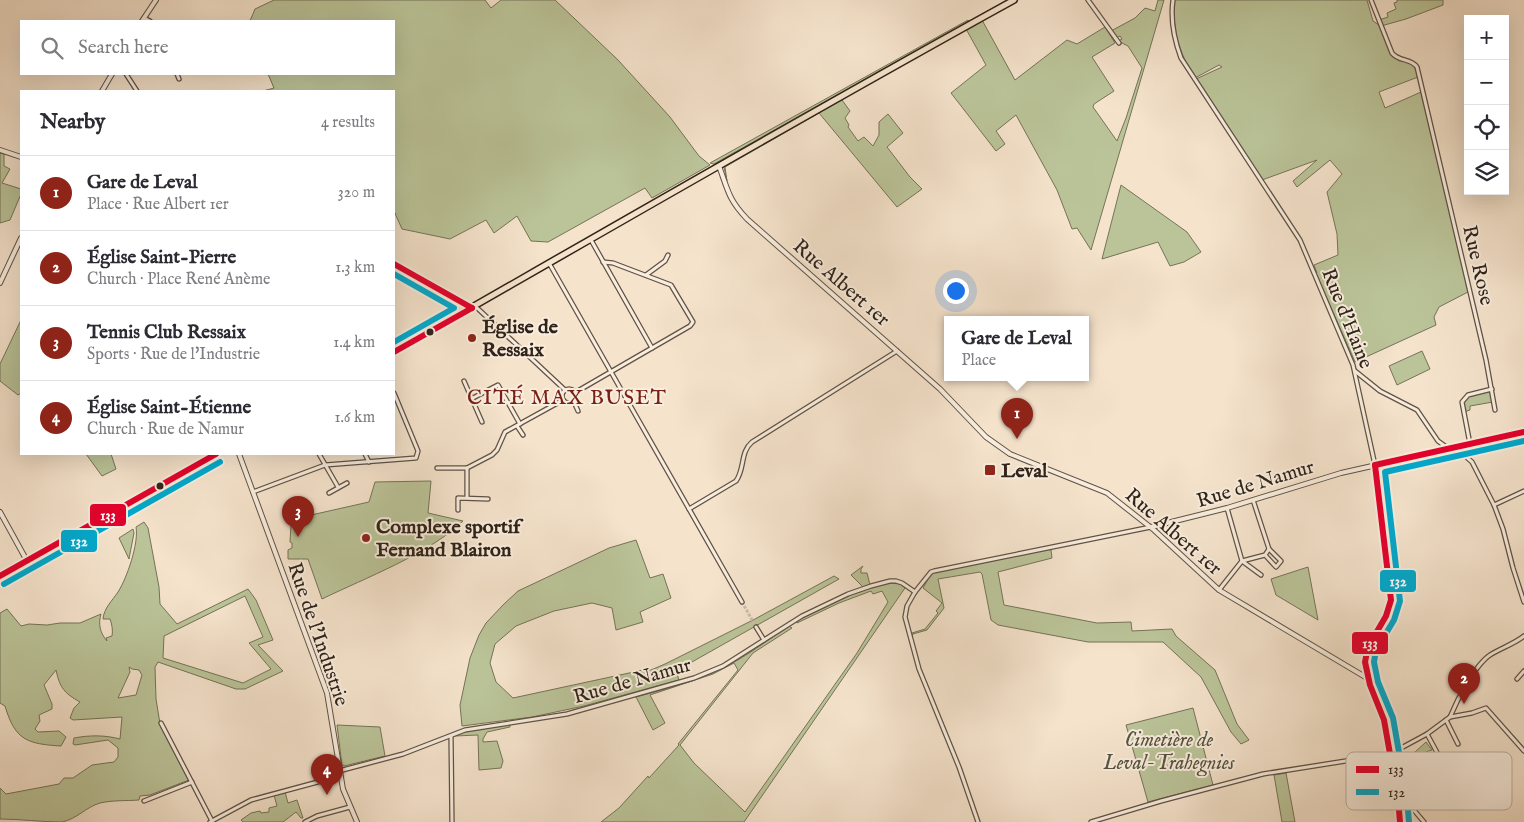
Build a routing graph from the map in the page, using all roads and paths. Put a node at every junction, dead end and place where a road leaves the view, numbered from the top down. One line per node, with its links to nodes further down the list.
1 (156, 0): 6 (street)
2 (1014, 0): 16 (main road)
3 (1088, 0): 7 (street)
4 (1173, 0): 29 (street, Rue d'Haine)
5 (1371, 0): 32 (street, Rue Rose)
6 (143, 20)
7 (1119, 43)
8 (111, 75): 12 (street)
9 (127, 75): 13 (street)
10 (177, 75): 11 (street)
11 (179, 79)
12 (103, 90)
13 (136, 90)
14 (0, 150): 15 (street)
15 (20, 157)
16 (717, 167): 18 (main road); 28 (street, Rue Albert 1er)
17 (20, 240): 24 (street)
18 (591, 240): 20 (street); 21 (main road)
19 (668, 255): 23 (street)
20 (603, 262): 23 (street); 26 (street)
21 (549, 263): 25 (main road); 30 (street)
22 (395, 265): 25 (street)
23 (646, 275): 26 (street)
24 (0, 283)
25 (473, 307): 27 (main road); 33 (street)
26 (652, 348): 30 (street)
27 (395, 351)
28 (898, 351): 68 (street); 71 (street, Rue Albert 1er)
29 (1355, 371): 47 (street); 55 (street, Rue d'Haine)
30 (610, 372): 34 (street); 68 (street)
31 (464, 381): 36 (street)
32 (1492, 389): 39 (street, Rue Rose); 45 (street)
33 (565, 390): 34 (street); 37 (street)
34 (576, 392): 38 (street)
35 (395, 395): 53 (street)
36 (471, 399): 41 (street); 42 (street)
37 (563, 400): 38 (street); 42 (street)
38 (574, 402): 40 (street)
39 (1496, 410)
40 (578, 411)
41 (482, 422)
42 (519, 425): 44 (street); 57 (street)
43 (1524, 432): 45 (street, Rue de Namur)
44 (523, 435)
45 (1470, 444): 46 (street, Rue de Namur); 52 (street)
46 (1456, 448): 47 (street, Rue de Namur); 52 (street)
47 (1449, 449): 55 (street, Rue de Namur)
48 (214, 455): 74 (main road)
49 (238, 455): 61 (street, Rue de l'Industrie)
50 (319, 455): 54 (street)
51 (366, 455): 53 (street)
52 (1467, 456): 66 (street)
53 (369, 462): 54 (street)
54 (325, 465): 59 (street); 61 (street)
55 (1375, 465): 65 (street, Rue de Namur); 86 (street, Rue d'Haine)
56 (436, 468): 57 (street)
57 (467, 468): 63 (street)
58 (347, 483): 59 (street)
59 (338, 488): 62 (street)
60 (1524, 491): 66 (street)
61 (253, 492): 98 (street, Rue de l'Industrie)
62 (329, 494)
63 (467, 498): 64 (street); 69 (street)
64 (488, 499)
65 (1253, 500): 67 (street, Rue de Namur); 72 (street)
66 (1494, 505): 81 (street)
67 (1227, 508): 71 (street, Rue de Namur); 75 (street)
68 (689, 509): 80 (street)
69 (458, 510)
70 (0, 512): 74 (street)
71 (1151, 527): 78 (street, Rue Albert 1er); 79 (street, Rue de Namur)
72 (1269, 549): 73 (street); 73 (street)
73 (1265, 555): 75 (street)
74 (28, 561): 77 (main road)
75 (1242, 561): 76 (street); 78 (street)
76 (1261, 575)
77 (0, 576)
78 (1219, 590): 86 (street, Rue Albert 1er)
79 (915, 592): 84 (street, Rue de Namur); 108 (street, Rue de Namur)
80 (742, 602)
81 (1524, 602)
82 (756, 627): 84 (street)
83 (1524, 637): 88 (street)
84 (764, 640): 91 (street, Rue de Namur)
85 (1524, 671): 87 (street)
86 (1367, 678): 94 (street)
87 (1517, 679)
88 (1448, 718): 90 (street); 92 (street); 93 (street)
89 (161, 723): 100 (street)
90 (1427, 734): 95 (street); 96 (street)
91 (450, 736): 98 (street, Rue de Namur); 107 (street)
92 (1458, 744)
93 (1524, 751)
94 (1390, 752)
95 (1394, 752)
96 (1437, 752)
97 (1346, 761): 109 (street)
98 (339, 770): 99 (street, Rue de l'Industrie)
99 (340, 776): 102 (street, Rue de l'Industrie); 104 (street)
100 (192, 782): 101 (street); 104 (street)
101 (144, 801)
102 (350, 807): 105 (street); 106 (street, Rue de l'Industrie)
103 (1414, 810): 110 (street)
104 (211, 822)
105 (305, 822)
106 (357, 822)
107 (452, 822)
108 (978, 822)
109 (1091, 822)
110 (1424, 822)

